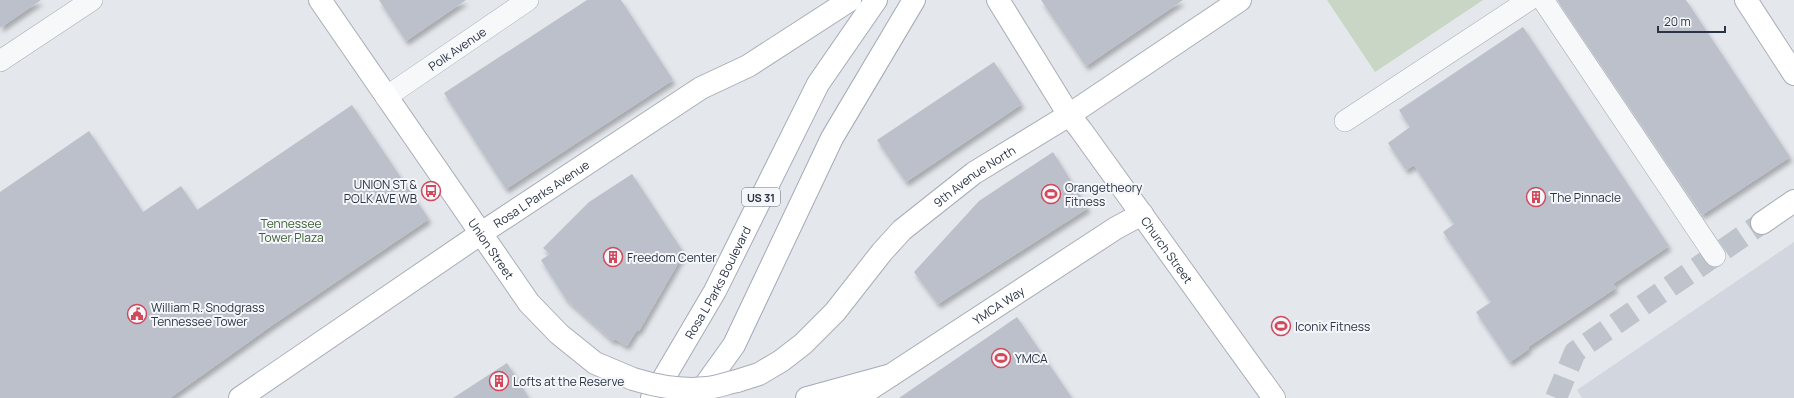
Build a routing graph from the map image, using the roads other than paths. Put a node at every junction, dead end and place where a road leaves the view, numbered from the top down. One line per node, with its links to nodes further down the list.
1 (92, 0): 12 (street)
2 (320, 0): 14 (main road, Union Street)
3 (528, 0): 14 (street, Polk Avenue)
4 (850, 0): 20 (main road, Rosa L Parks Avenue)
5 (876, 0): 25 (main road, Rosa L Parks Boulevard / US 31)
6 (914, 0): 26 (main road, US 31)
7 (998, 0): 15 (main road, Church Street)
8 (1240, 0): 15 (main road, 9th Avenue North)
9 (1530, 0): 16 (street)
10 (1543, 0): 21 (street)
11 (1746, 0): 13 (main road)
12 (0, 61)
13 (1794, 74)
14 (386, 97): 20 (main road, Union Street)
15 (1069, 115): 18 (main road, Church Street); 23 (main road, 9th Avenue North)
16 (1345, 121)
17 (1794, 201): 19 (main road)
18 (1142, 214): 22 (main road, YMCA Way); 29 (main road, Church Street)
19 (1762, 223)
20 (480, 234): 23 (main road, Union Street, bridge); 24 (main road, Rosa L Parks Avenue)
21 (1715, 256)
22 (891, 375): 27 (main road); 28 (main road, YMCA Way)
23 (737, 381)
24 (240, 398)
25 (652, 398)
26 (696, 398)
27 (807, 398)
28 (856, 398)
29 (1274, 398)

